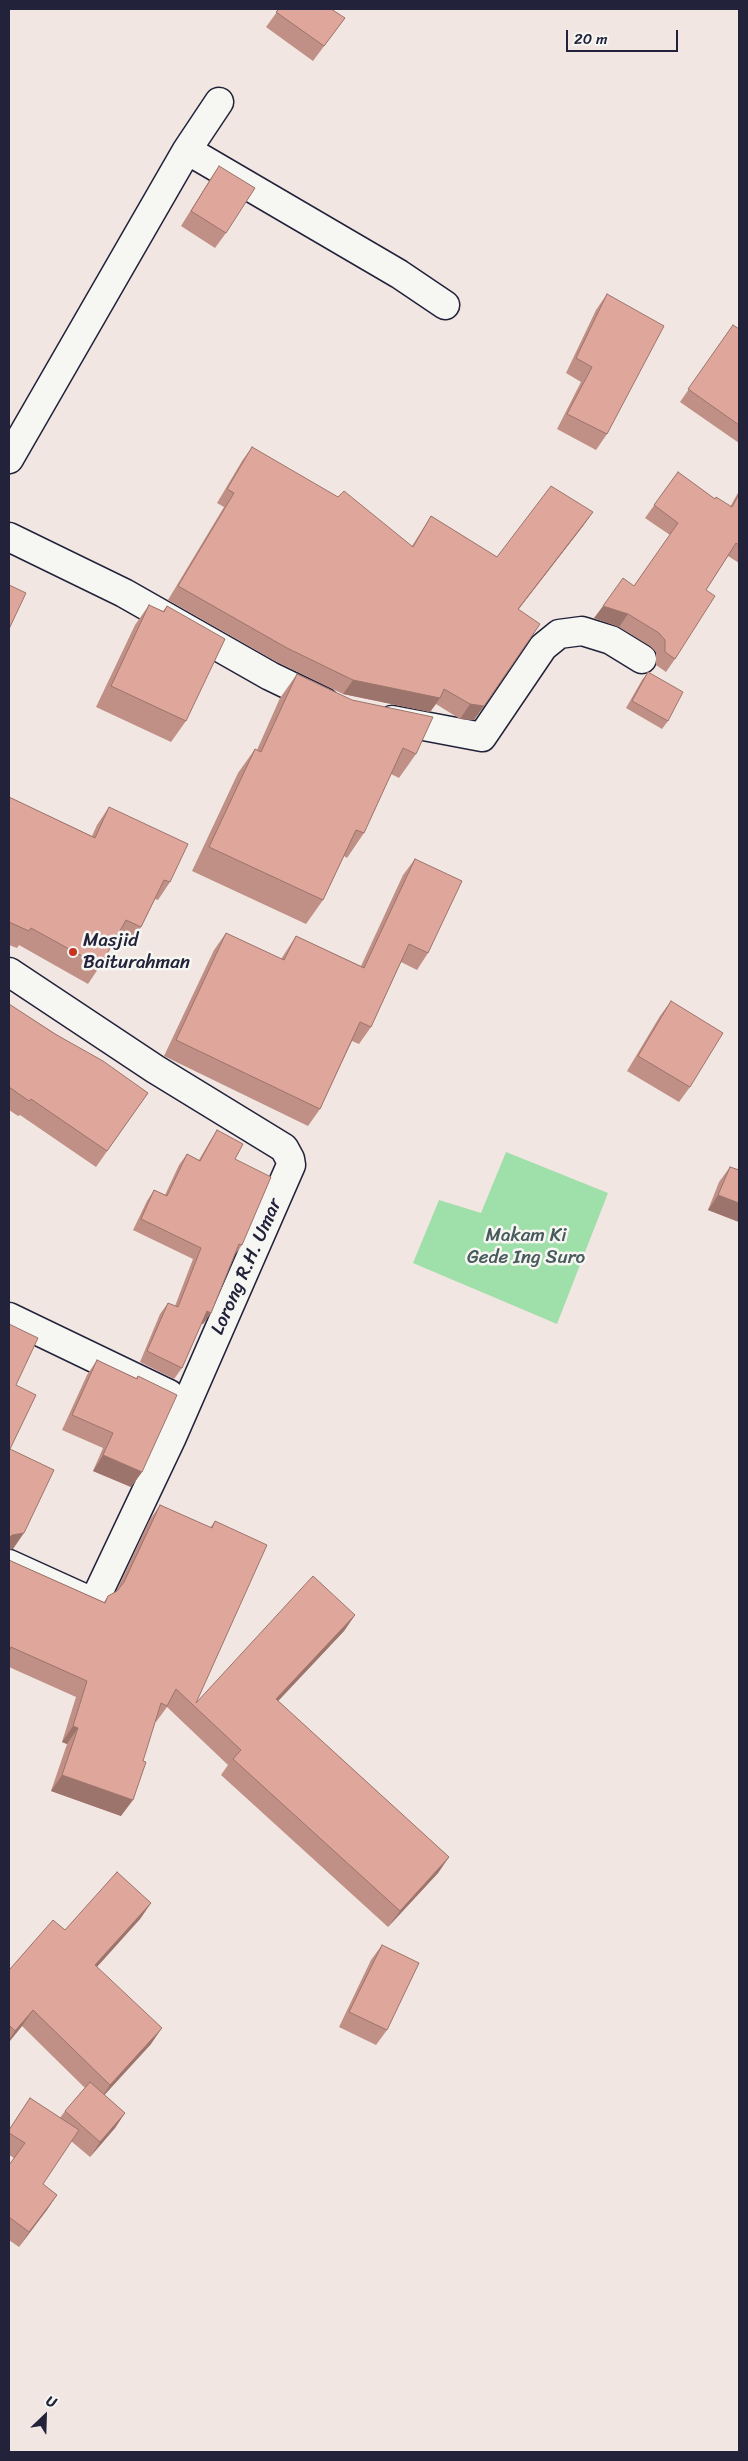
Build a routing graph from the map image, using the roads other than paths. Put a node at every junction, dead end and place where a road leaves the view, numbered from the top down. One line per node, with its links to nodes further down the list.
1 (219, 102): 2 (street)
2 (187, 150): 3 (street); 4 (street)
3 (445, 305)
4 (9, 459)
5 (9, 538): 6 (street)
6 (642, 659)
7 (9, 972): 9 (street, Lorong R.H. Umar)
8 (9, 1317): 9 (street)
9 (186, 1402): 10 (street, Lorong R.H. Umar)
10 (9, 1564)

